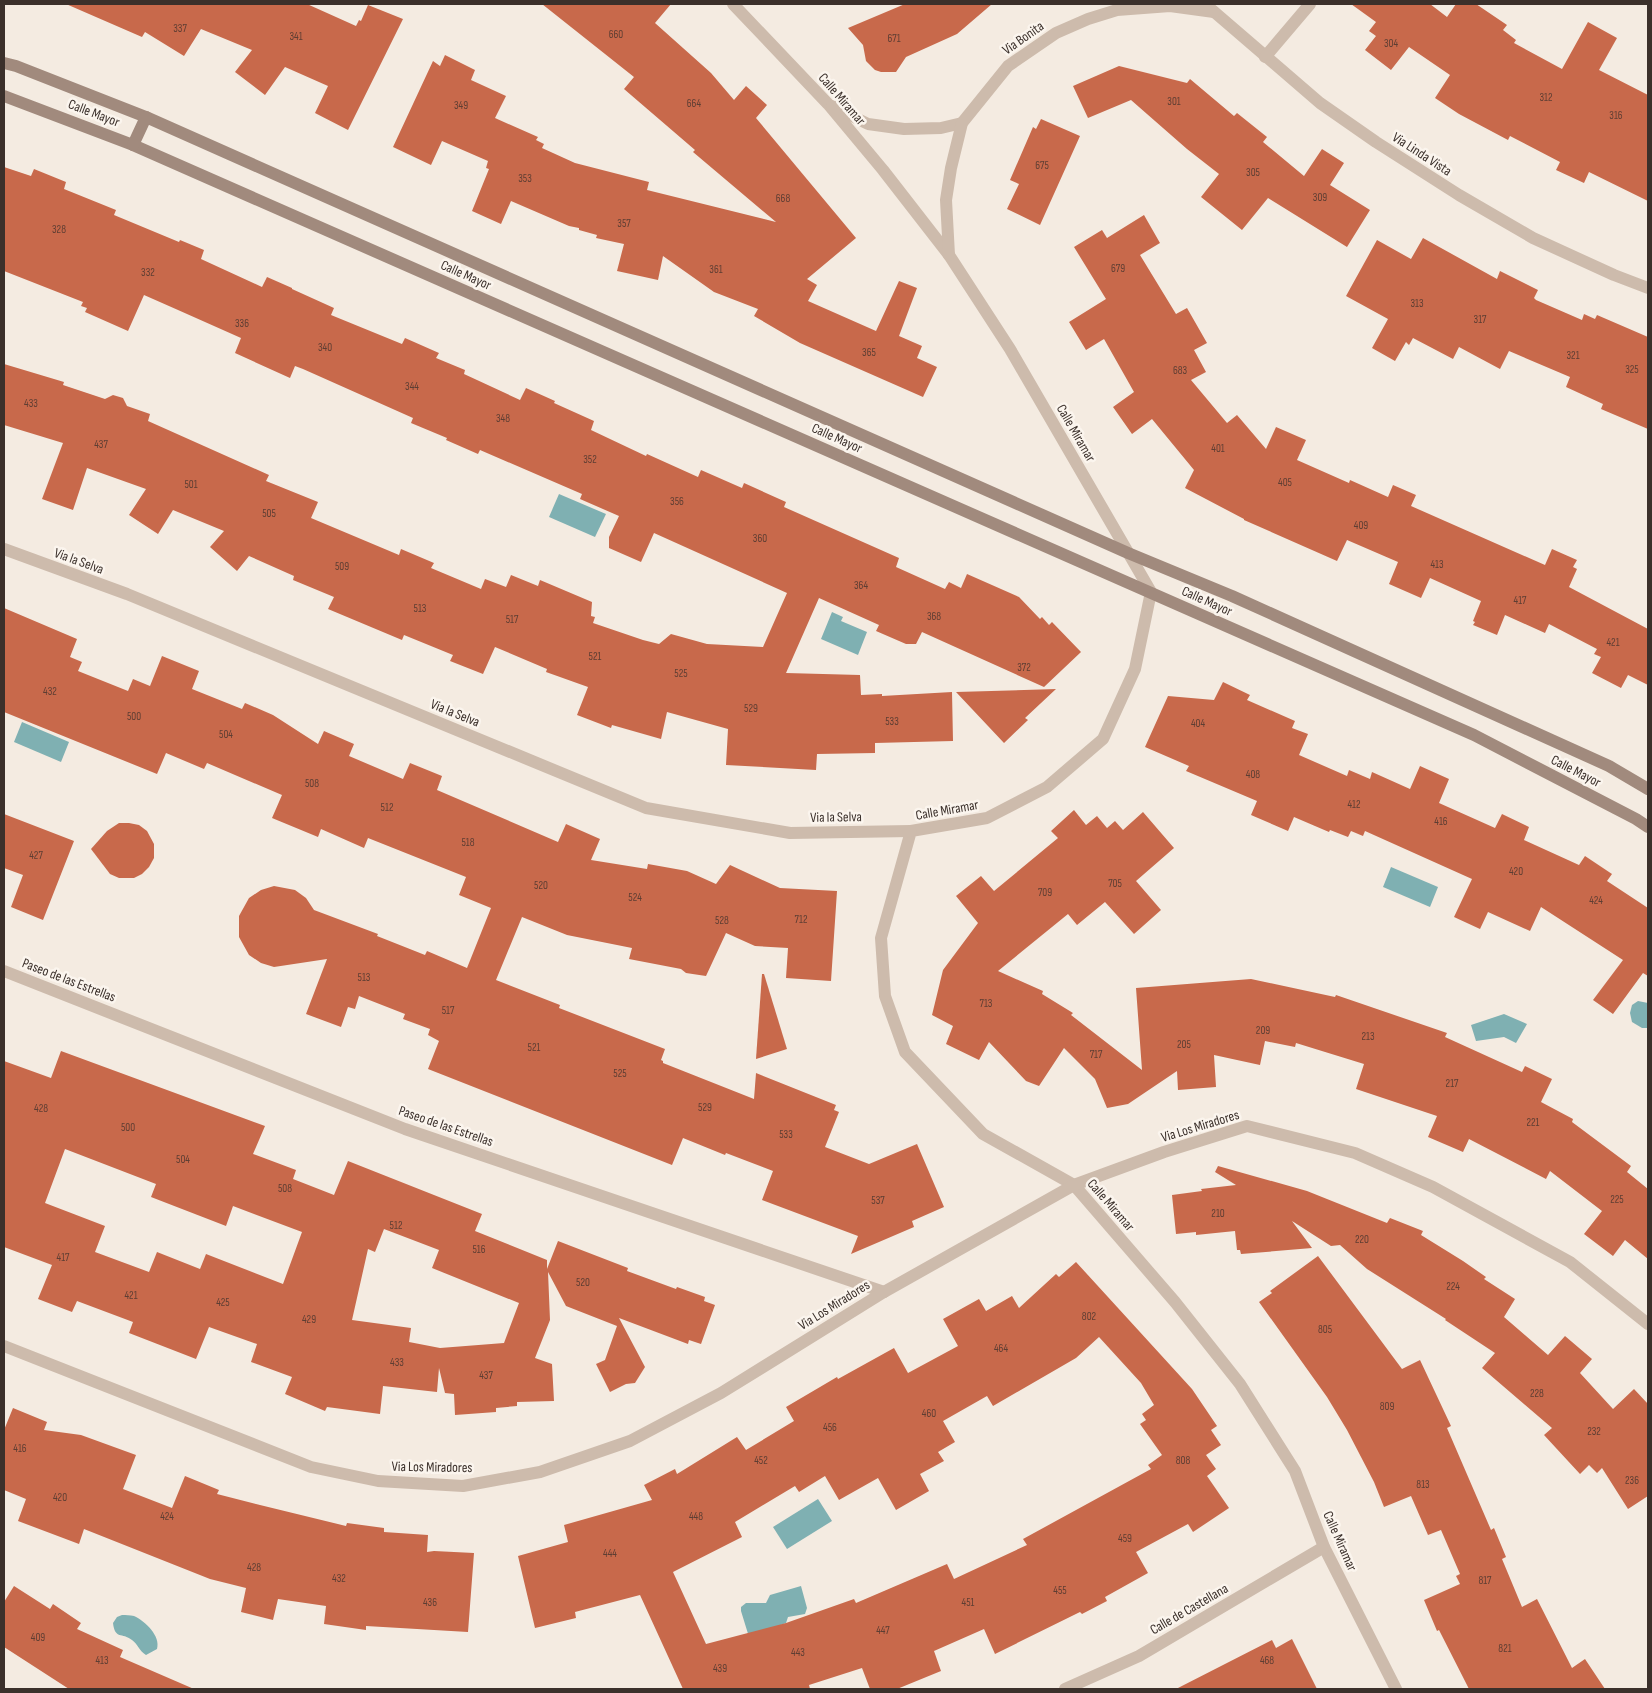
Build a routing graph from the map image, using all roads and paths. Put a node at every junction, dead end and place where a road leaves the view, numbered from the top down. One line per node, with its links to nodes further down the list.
1 (733, 4): 7 (street, Calle Miramar)
2 (1310, 4): 4 (street)
3 (1209, 8): 4 (street, Via Linda Vista); 9 (street, Via Bonita)
4 (1265, 57): 12 (street, Via Linda Vista)
5 (4, 63): 8 (street, Calle Mayor)
6 (4, 96): 10 (street, Calle Mayor)
7 (828, 104): 9 (street); 11 (street, Calle Miramar)
8 (146, 117): 10 (street); 14 (street, Calle Mayor)
9 (962, 123): 11 (street, Via Bonita)
10 (133, 145): 15 (street, Calle Mayor)
11 (949, 254): 14 (street, Calle Miramar)
12 (1648, 288)
13 (4, 549): 18 (street, Via la Selva)
14 (1128, 553): 15 (street, Calle Miramar); 16 (street, Calle Mayor)
15 (1151, 592): 17 (street, Calle Mayor); 18 (street, Calle Miramar)
16 (1648, 789)
17 (1648, 827)
18 (911, 831): 20 (street, Calle Miramar)
19 (4, 971): 21 (street, Paseo de las Estrellas)
20 (1074, 1185): 21 (street, Via Los Miradores); 22 (street, Via Los Miradores); 24 (street, Calle Miramar)
21 (884, 1292): 23 (street, Via Los Miradores)
22 (1648, 1324)
23 (4, 1346)
24 (1324, 1547): 25 (street, Calle de Castellana); 26 (street, Calle Miramar)
25 (1065, 1689)
26 (1396, 1689)

